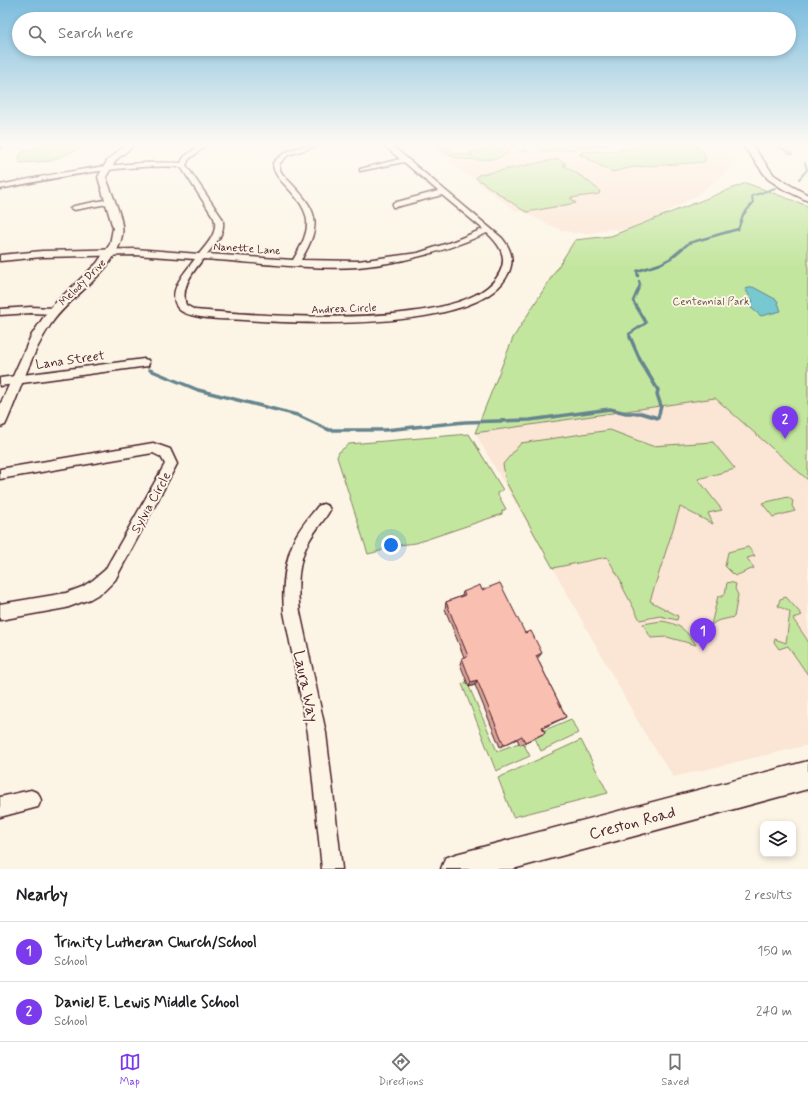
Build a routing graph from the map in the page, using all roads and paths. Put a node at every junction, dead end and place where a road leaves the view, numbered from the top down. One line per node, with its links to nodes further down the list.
1 (105, 186): 8 (street, Melody Drive)
2 (196, 186): 13 (street, Andrea Circle)
3 (289, 186): 15 (street)
4 (436, 186): 6 (street, Andrea Circle)
5 (786, 186): 7 (street)
6 (444, 192): 9 (street); 11 (street, Andrea Circle)
7 (808, 198)
8 (110, 201): 10 (street); 12 (street, Melody Drive)
9 (396, 205)
10 (74, 208)
11 (488, 230): 13 (street, Andrea Circle); 15 (street, Nanette Lane)
12 (111, 252): 13 (street, Nanette Lane); 14 (street, Nanette Lane); 16 (street, Melody Drive)
13 (200, 256): 15 (street, Nanette Lane)
14 (0, 258)
15 (296, 262)
16 (53, 311): 17 (street); 19 (street, Melody Drive)
17 (0, 312)
18 (144, 363): 19 (street, Lana Street)
19 (18, 380): 20 (street, Lana Street); 21 (street, Melody Drive)
20 (0, 382)
21 (0, 421)
22 (0, 474): 24 (street, Sylvia Circle)
23 (323, 510): 28 (street, Laura Way)
24 (0, 612)
25 (808, 775): 29 (main road, Creston Road)
26 (31, 800): 27 (street)
27 (0, 807)
28 (332, 869)
29 (456, 869)

